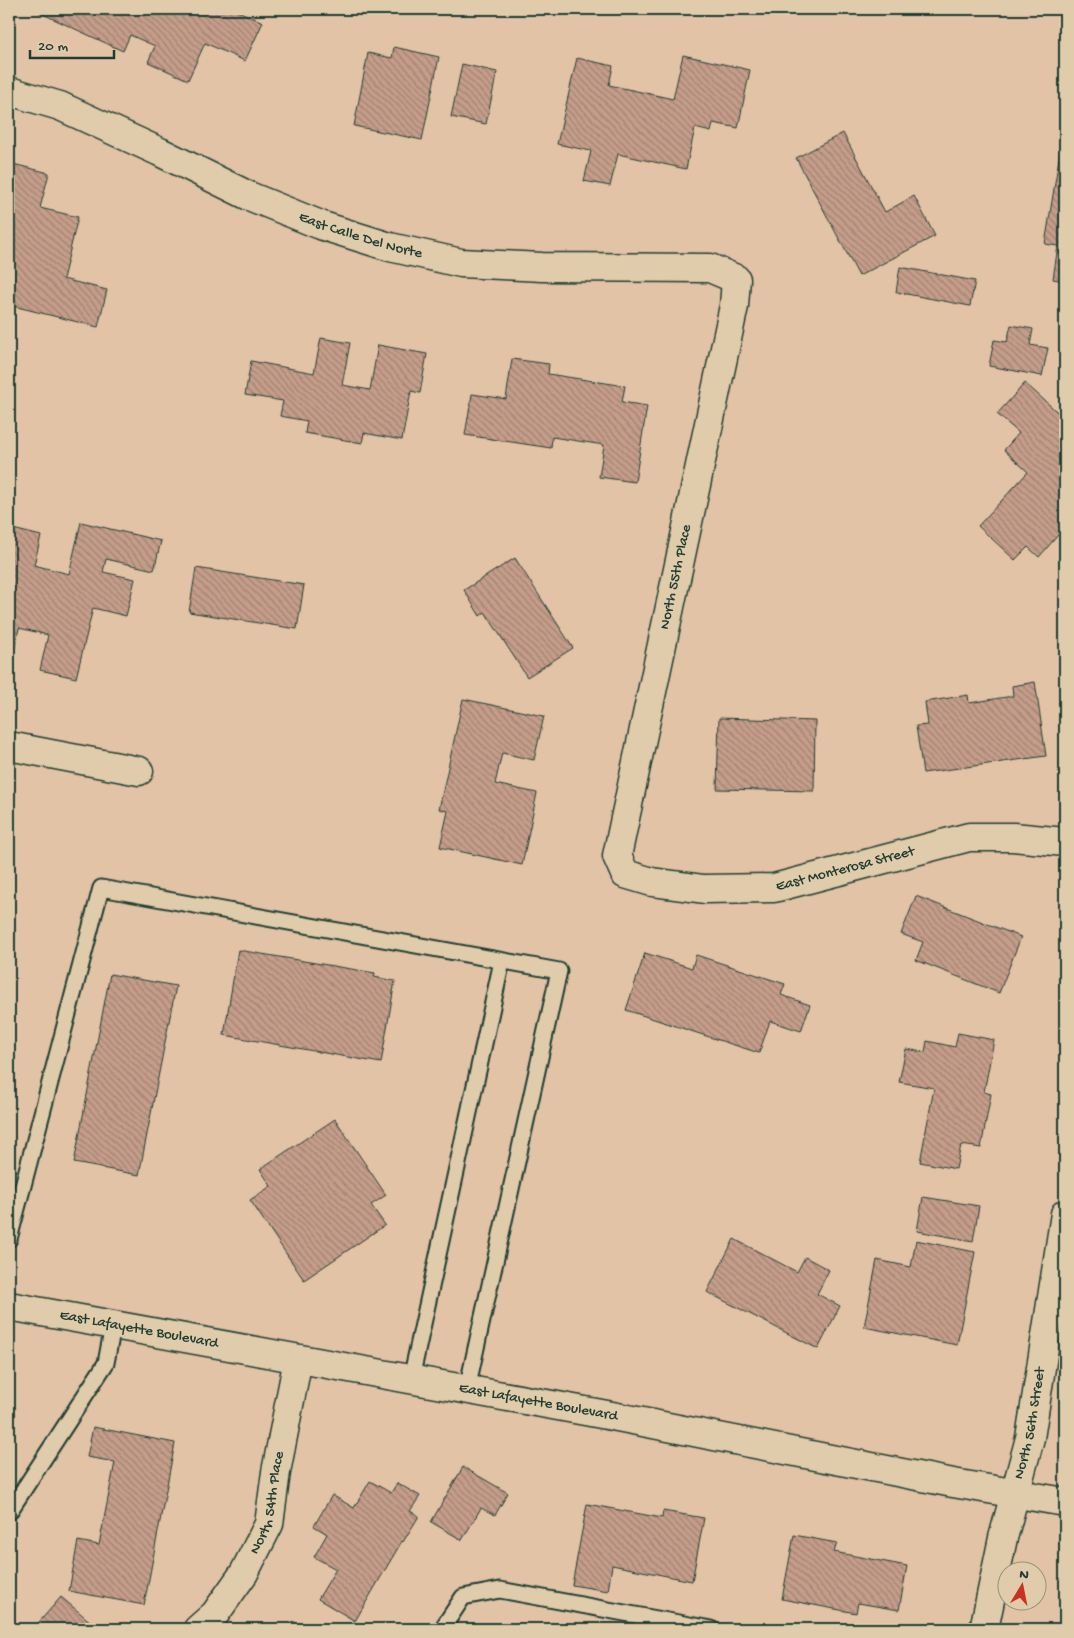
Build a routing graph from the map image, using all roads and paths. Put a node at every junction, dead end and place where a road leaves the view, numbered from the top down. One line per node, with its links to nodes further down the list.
1 (9, 91): 2 (street, East Calle Del Norte)
2 (736, 279): 6 (street, North 55th Place)
3 (9, 746): 4 (street)
4 (139, 771)
5 (1065, 842): 6 (street, East Monterosa Street)
6 (625, 874)
7 (502, 961): 9 (lane); 13 (lane); 14 (lane)
8 (1065, 1214): 15 (street, North 56th Street)
9 (9, 1239)
10 (9, 1306): 11 (street, East Lafayette Boulevard)
11 (113, 1326): 12 (street, East Lafayette Boulevard); 17 (lane)
12 (298, 1359): 13 (street, East Lafayette Boulevard); 18 (street, North 54th Place)
13 (411, 1379): 14 (street, East Lafayette Boulevard)
14 (467, 1389): 15 (street, East Lafayette Boulevard)
15 (1015, 1494): 16 (street, East Lafayette Boulevard); 21 (street, North 56th Street)
16 (1065, 1502)
17 (9, 1512)
18 (198, 1629)
19 (442, 1629): 20 (lane)
20 (711, 1629)
21 (984, 1629)

